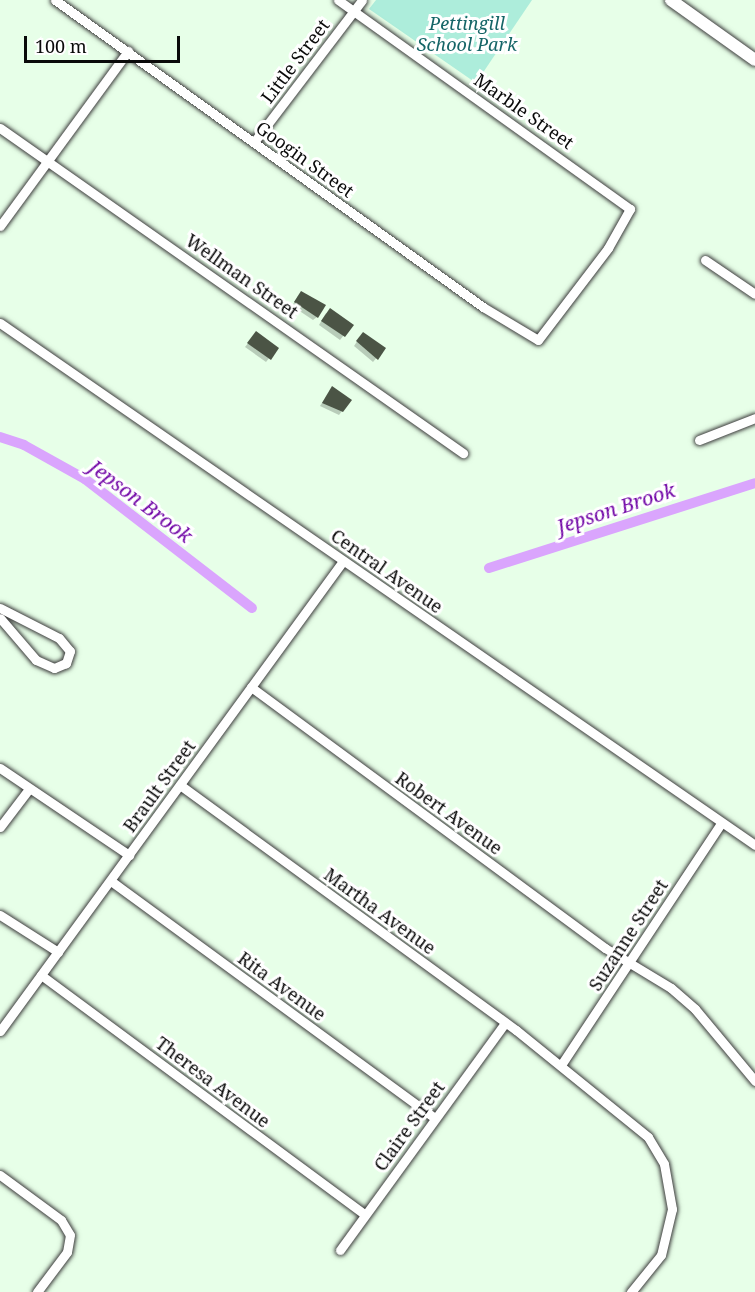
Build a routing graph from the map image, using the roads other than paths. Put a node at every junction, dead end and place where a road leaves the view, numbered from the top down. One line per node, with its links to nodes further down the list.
1 (55, 0): 6 (street, Googin Street)
2 (338, 0): 5 (street, Marble Street)
3 (362, 0): 5 (street, Little Street)
4 (671, 0): 7 (street)
5 (354, 10): 9 (street, Little Street); 15 (street, Marble Street)
6 (128, 51): 9 (street, Googin Street); 10 (street)
7 (755, 60)
8 (0, 128): 10 (street, Wellman Street)
9 (254, 142): 15 (street, Googin Street)
10 (47, 160): 11 (street); 18 (street, Wellman Street)
11 (0, 226)
12 (705, 260): 13 (street)
13 (755, 294)
14 (0, 323): 19 (street, Central Avenue)
15 (538, 340)
16 (755, 418): 17 (street)
17 (699, 440)
18 (463, 453)
19 (343, 561): 22 (street, Brault Street); 26 (street, Central Avenue)
20 (0, 608): 21 (street)
21 (0, 618)
22 (251, 687): 24 (street, Brault Street); 33 (street, Robert Avenue)
23 (0, 768): 25 (street)
24 (180, 785): 29 (street, Brault Street); 35 (street, Martha Avenue)
25 (29, 789): 27 (street); 29 (street)
26 (721, 823): 28 (street, Central Avenue); 33 (street, Suzanne Street)
27 (0, 827)
28 (755, 845)
29 (129, 855): 30 (street, Brault Street)
30 (111, 881): 32 (street, Brault Street); 39 (street, Rita Avenue)
31 (0, 915): 32 (street)
32 (58, 952): 34 (street, Brault Street)
33 (630, 962): 37 (street, Suzanne Street); 38 (street, Robert Avenue)
34 (41, 975): 36 (street, Brault Street); 41 (street, Theresa Avenue)
35 (505, 1023): 37 (street, Martha Avenue); 39 (street, Claire Street)
36 (0, 1031)
37 (561, 1065): 44 (street, Martha Avenue)
38 (755, 1081)
39 (435, 1118): 41 (street, Claire Street)
40 (0, 1175): 43 (street)
41 (365, 1215): 42 (street, Claire Street)
42 (340, 1250)
43 (37, 1292)
44 (630, 1292)

